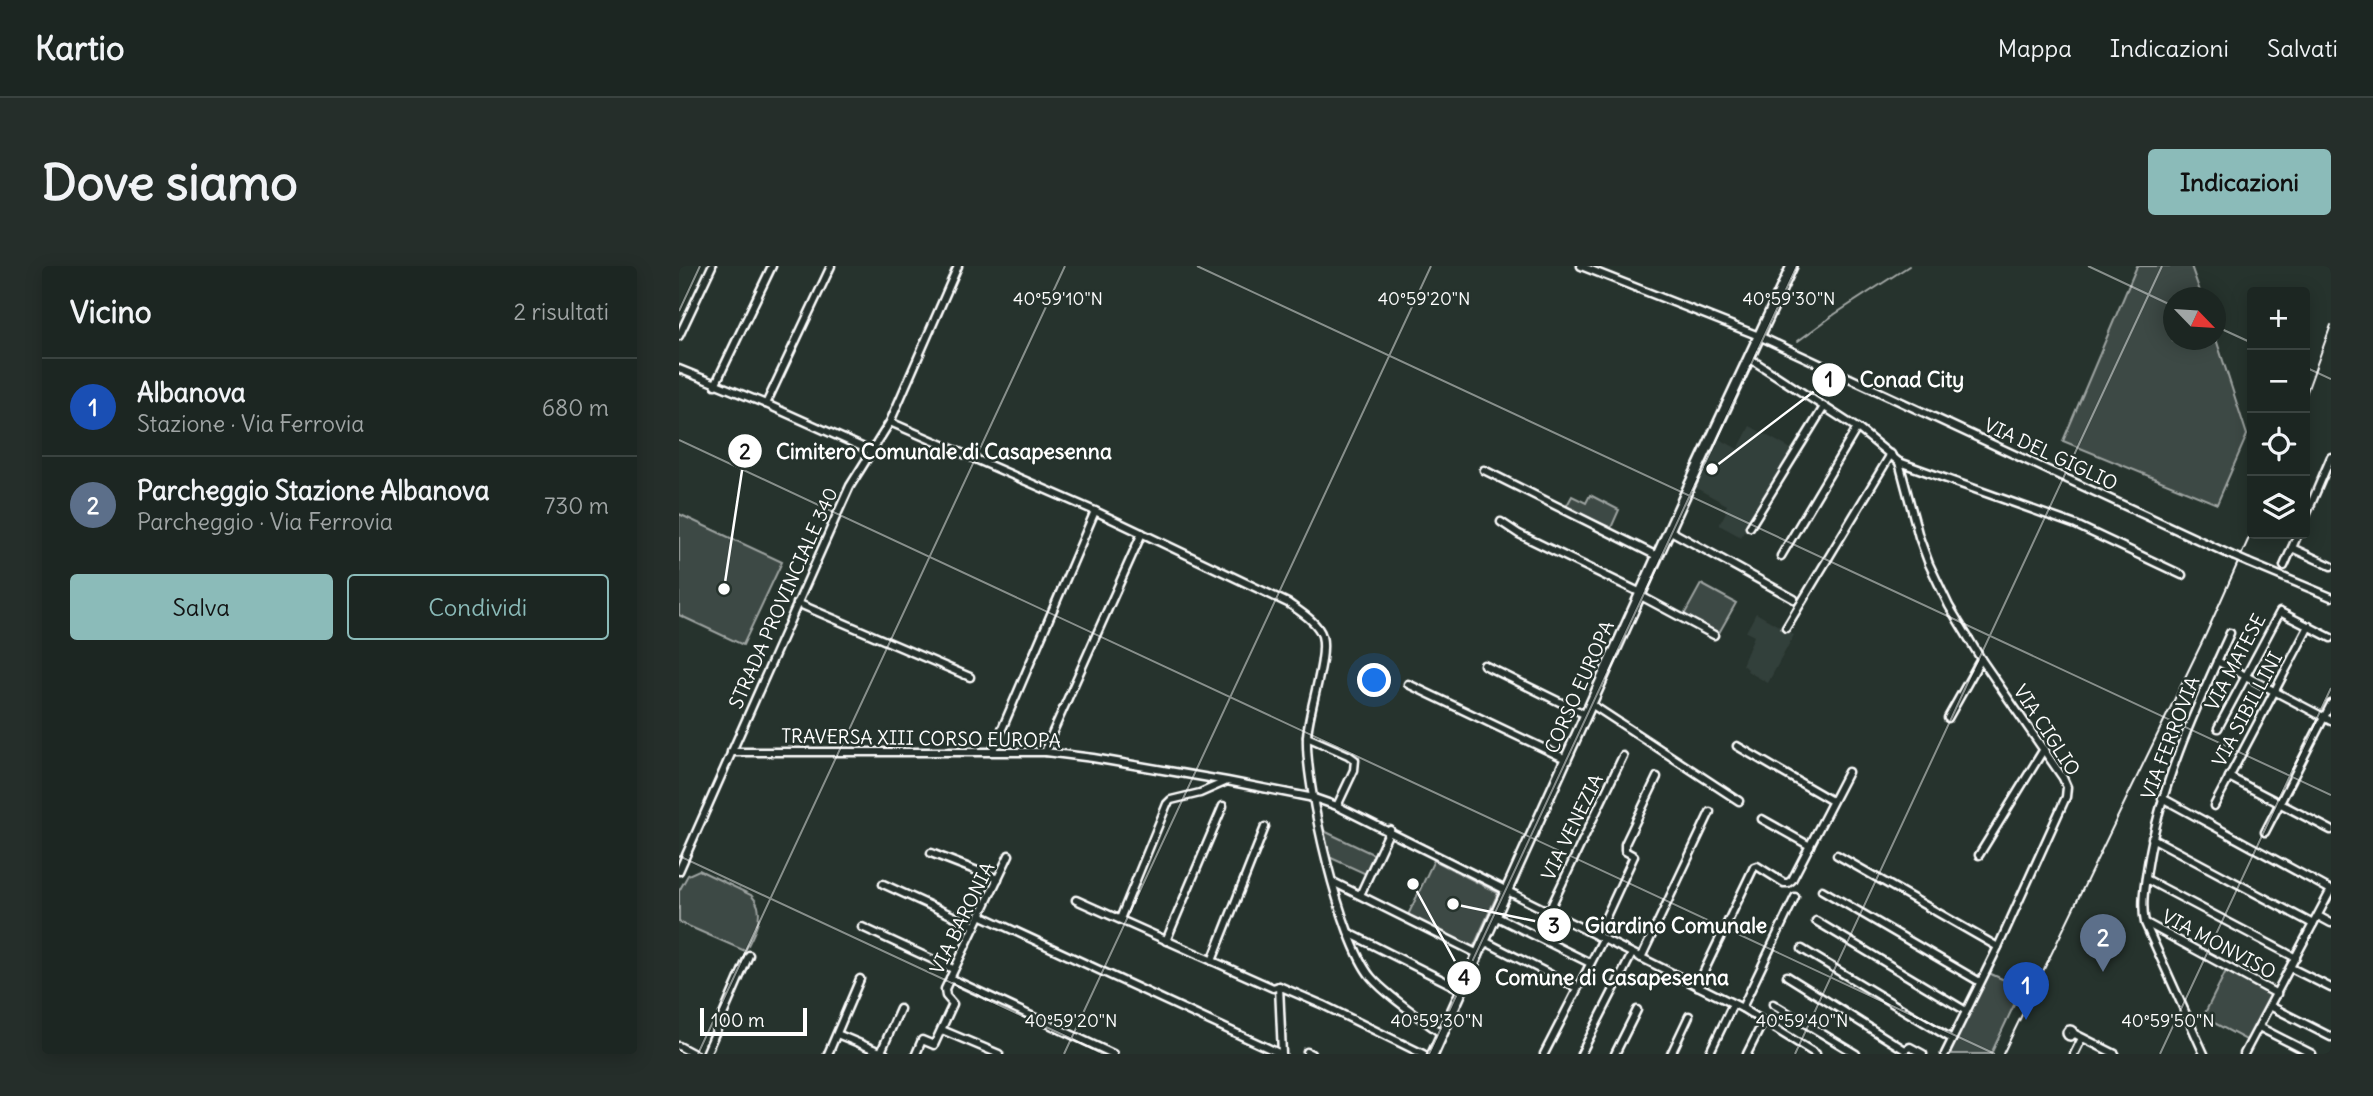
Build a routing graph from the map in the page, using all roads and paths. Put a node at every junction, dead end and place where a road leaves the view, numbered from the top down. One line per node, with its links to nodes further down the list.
1 (712, 266): 7 (street)
2 (772, 266): 11 (street)
3 (831, 266): 12 (street)
4 (958, 266): 14 (street, STRADA PROVINCIALE 340)
5 (1581, 266): 8 (street)
6 (1791, 266): 8 (street, CORSO EUROPA)
7 (679, 336)
8 (1759, 336): 9 (street, CORSO EUROPA); 35 (street, VIA DEL GIGLIO, bridge)
9 (1749, 358): 13 (street); 25 (street, CORSO EUROPA)
10 (679, 369): 11 (street)
11 (715, 385): 12 (street)
12 (766, 404): 16 (street)
13 (1823, 407): 15 (street); 24 (street)
14 (890, 422): 16 (street, STRADA PROVINCIALE 340); 22 (street)
15 (1857, 428): 17 (street); 30 (street)
16 (871, 451): 37 (street, STRADA PROVINCIALE 340)
17 (1891, 454): 19 (street); 39 (street)
18 (2331, 457): 21 (street)
19 (1899, 462): 33 (street); 43 (street, VIA CIGLIO)
20 (1484, 470): 29 (street)
21 (2310, 506)
22 (1095, 511): 26 (street); 58 (street)
23 (1501, 522): 34 (street)
24 (1751, 527)
25 (1669, 530): 29 (street, CORSO EUROPA); 36 (street)
26 (1142, 533): 56 (street); 61 (street)
27 (2296, 539): 28 (street)
28 (2292, 548): 31 (street); 32 (street)
29 (1657, 556): 34 (street, CORSO EUROPA)
30 (1781, 556)
31 (2284, 566)
32 (2331, 566)
33 (2182, 575)
34 (1640, 594): 41 (street); 50 (street, CORSO EUROPA)
35 (2331, 597)
36 (1794, 599)
37 (796, 603): 46 (street); 60 (street, STRADA PROVINCIALE 340)
38 (2309, 626): 42 (street); 47 (street, VIA MATESE); 49 (street, VIA SIBILLINI)
39 (1786, 628)
40 (2230, 633): 44 (street, VIA FERROVIA)
41 (1714, 635)
42 (2331, 638)
43 (1981, 659): 53 (street); 59 (street, VIA CIGLIO)
44 (2217, 661): 47 (street); 69 (street, VIA FERROVIA)
45 (1484, 665): 52 (street)
46 (970, 677)
47 (2246, 677): 49 (street); 55 (street, VIA MATESE)
48 (1408, 684): 63 (street)
49 (2274, 692): 54 (street); 66 (street, VIA SIBILLINI)
50 (1591, 704): 52 (street, CORSO EUROPA); 70 (street)
51 (2331, 704): 54 (street)
52 (1585, 715): 63 (street, CORSO EUROPA)
53 (1948, 718)
54 (2328, 719): 72 (street)
55 (2218, 728)
56 (1307, 737): 68 (street); 74 (street)
57 (1737, 746): 71 (street)
58 (993, 750): 60 (street, TRAVERSA XIII CORSO EUROPA); 61 (street, TRAVERSA XIII CORSO EUROPA)
59 (2044, 750): 87 (street); 114 (street, VIA CIGLIO)
60 (731, 752): 88 (street, STRADA PROVINCIALE 340)
61 (1046, 752): 67 (street, TRAVERSA XIII CORSO EUROPA)
62 (1623, 756): 99 (street, VIA VENEZIA)
63 (1566, 759): 93 (street, CORSO EUROPA)
64 (1848, 772): 71 (street)
65 (1657, 777): 111 (street)
66 (2229, 777): 72 (street); 75 (street, VIA SIBILLINI)
67 (1227, 781): 68 (street, TRAVERSA XIII CORSO EUROPA); 103 (street)
68 (1314, 798): 74 (street, TRAVERSA XIII CORSO EUROPA); 91 (street)
69 (2162, 798): 82 (street, VIA FERROVIA); 95 (street)
70 (1739, 801)
71 (1832, 801): 83 (street)
72 (2280, 803): 79 (street); 81 (street)
73 (1223, 806): 112 (street)
74 (1337, 806): 80 (street, TRAVERSA XIII CORSO EUROPA)
75 (2214, 806)
76 (1710, 812): 119 (street)
77 (1762, 819): 83 (street)
78 (1265, 827): 121 (street)
79 (2331, 830)
80 (1389, 831): 93 (street, TRAVERSA XIII CORSO EUROPA); 96 (street)
81 (2265, 832)
82 (2152, 838): 90 (street, VIA FERROVIA); 107 (street)
83 (1810, 846): 130 (street)
84 (931, 853): 89 (street)
85 (1009, 855): 89 (street, VIA BARONIA)
86 (1837, 855): 114 (street)
87 (1979, 855)
88 (679, 871)
89 (998, 879): 100 (street, VIA BARONIA)
90 (2146, 879): 105 (street, VIA FERROVIA); 120 (street)
91 (1333, 881): 96 (street); 110 (street)
92 (883, 884): 108 (street)
93 (1507, 889): 99 (street, TRAVERSA XIII CORSO EUROPA); 101 (street, CORSO EUROPA)
94 (1822, 890): 128 (street)
95 (2331, 890): 102 (street)
96 (1360, 895): 116 (street)
97 (1795, 897): 138 (street)
98 (1076, 900): 103 (street)
99 (1549, 911): 111 (street, TRAVERSA XIII CORSO EUROPA)
100 (980, 915): 108 (street, VIA BARONIA); 160 (street)
101 (1495, 916): 113 (street, CORSO EUROPA); 122 (street)
102 (2318, 916): 106 (street); 107 (street)
103 (1120, 919): 112 (street)
104 (1816, 921): 141 (street)
105 (2145, 923): 134 (street, VIA MONVISO); 175 (street, VIA FERROVIA)
106 (2331, 923)
107 (2313, 924): 120 (street)
108 (975, 926): 124 (street, VIA BARONIA)
109 (862, 927): 124 (street)
110 (1349, 933): 133 (street); 148 (street)
111 (1600, 937): 117 (street, TRAVERSA XIII CORSO EUROPA); 122 (street)
112 (1166, 941): 121 (street)
113 (1484, 941): 116 (street, CORSO EUROPA); 131 (street)
114 (1998, 947): 128 (street, VIA CIGLIO)
115 (1802, 949): 150 (street)
116 (1478, 954): 133 (street, CORSO EUROPA)
117 (1632, 954): 119 (street, TRAVERSA XIII CORSO EUROPA); 164 (street)
118 (749, 955): 155 (street)
119 (1641, 958): 130 (street, TRAVERSA XIII CORSO EUROPA)
120 (2296, 958): 123 (street)
121 (1212, 961): 129 (street)
122 (1590, 963): 131 (street)
123 (2291, 968): 132 (street); 134 (street)
124 (953, 969): 126 (street, VIA BARONIA)
125 (1787, 976): 171 (street)
126 (950, 978): 145 (street, VIA BARONIA); 159 (street)
127 (860, 979): 147 (street)
128 (1980, 982): 141 (street, VIA CIGLIO)
129 (1279, 986): 160 (street); 161 (street)
130 (1697, 986): 135 (street, TRAVERSA XIII CORSO EUROPA)
131 (1577, 988): 163 (street)
132 (2331, 988)
133 (1462, 990): 148 (street, CORSO EUROPA)
134 (2277, 994): 137 (street)
135 (1733, 1004): 138 (street, TRAVERSA XIII CORSO EUROPA); 167 (street)
136 (1773, 1004): 170 (street)
137 (2270, 1006): 144 (street); 149 (street)
138 (1742, 1008): 143 (street, TRAVERSA XIII CORSO EUROPA)
139 (900, 1009): 153 (street)
140 (1637, 1010): 165 (street)
141 (1966, 1011): 150 (street, VIA CIGLIO)
142 (1689, 1016): 166 (street)
143 (1763, 1022): 168 (street); 169 (street, TRAVERSA XIII CORSO EUROPA)
144 (2259, 1027): 176 (street); 177 (street)
145 (942, 1030): 157 (street); 158 (street)
146 (2073, 1033): 151 (street)
147 (837, 1034): 153 (street); 156 (street)
148 (1442, 1034): 162 (street, CORSO EUROPA)
149 (2331, 1037)
150 (1952, 1038): 172 (street, VIA CIGLIO)
151 (2082, 1038): 173 (street); 174 (street)
152 (679, 1046): 154 (street)
153 (882, 1053)
154 (694, 1054)
155 (706, 1054)
156 (828, 1054)
157 (916, 1054)
158 (999, 1054)
159 (1114, 1054)
160 (1281, 1054)
161 (1423, 1054)
162 (1433, 1054)
163 (1543, 1054)
164 (1581, 1054)
165 (1615, 1054)
166 (1671, 1054)
167 (1709, 1054)
168 (1747, 1054)
169 (1816, 1054)
170 (1856, 1054)
171 (1923, 1054)
172 (1945, 1054)
173 (2074, 1054)
174 (2115, 1054)
175 (2204, 1054)
176 (2244, 1054)
177 (2312, 1054)

